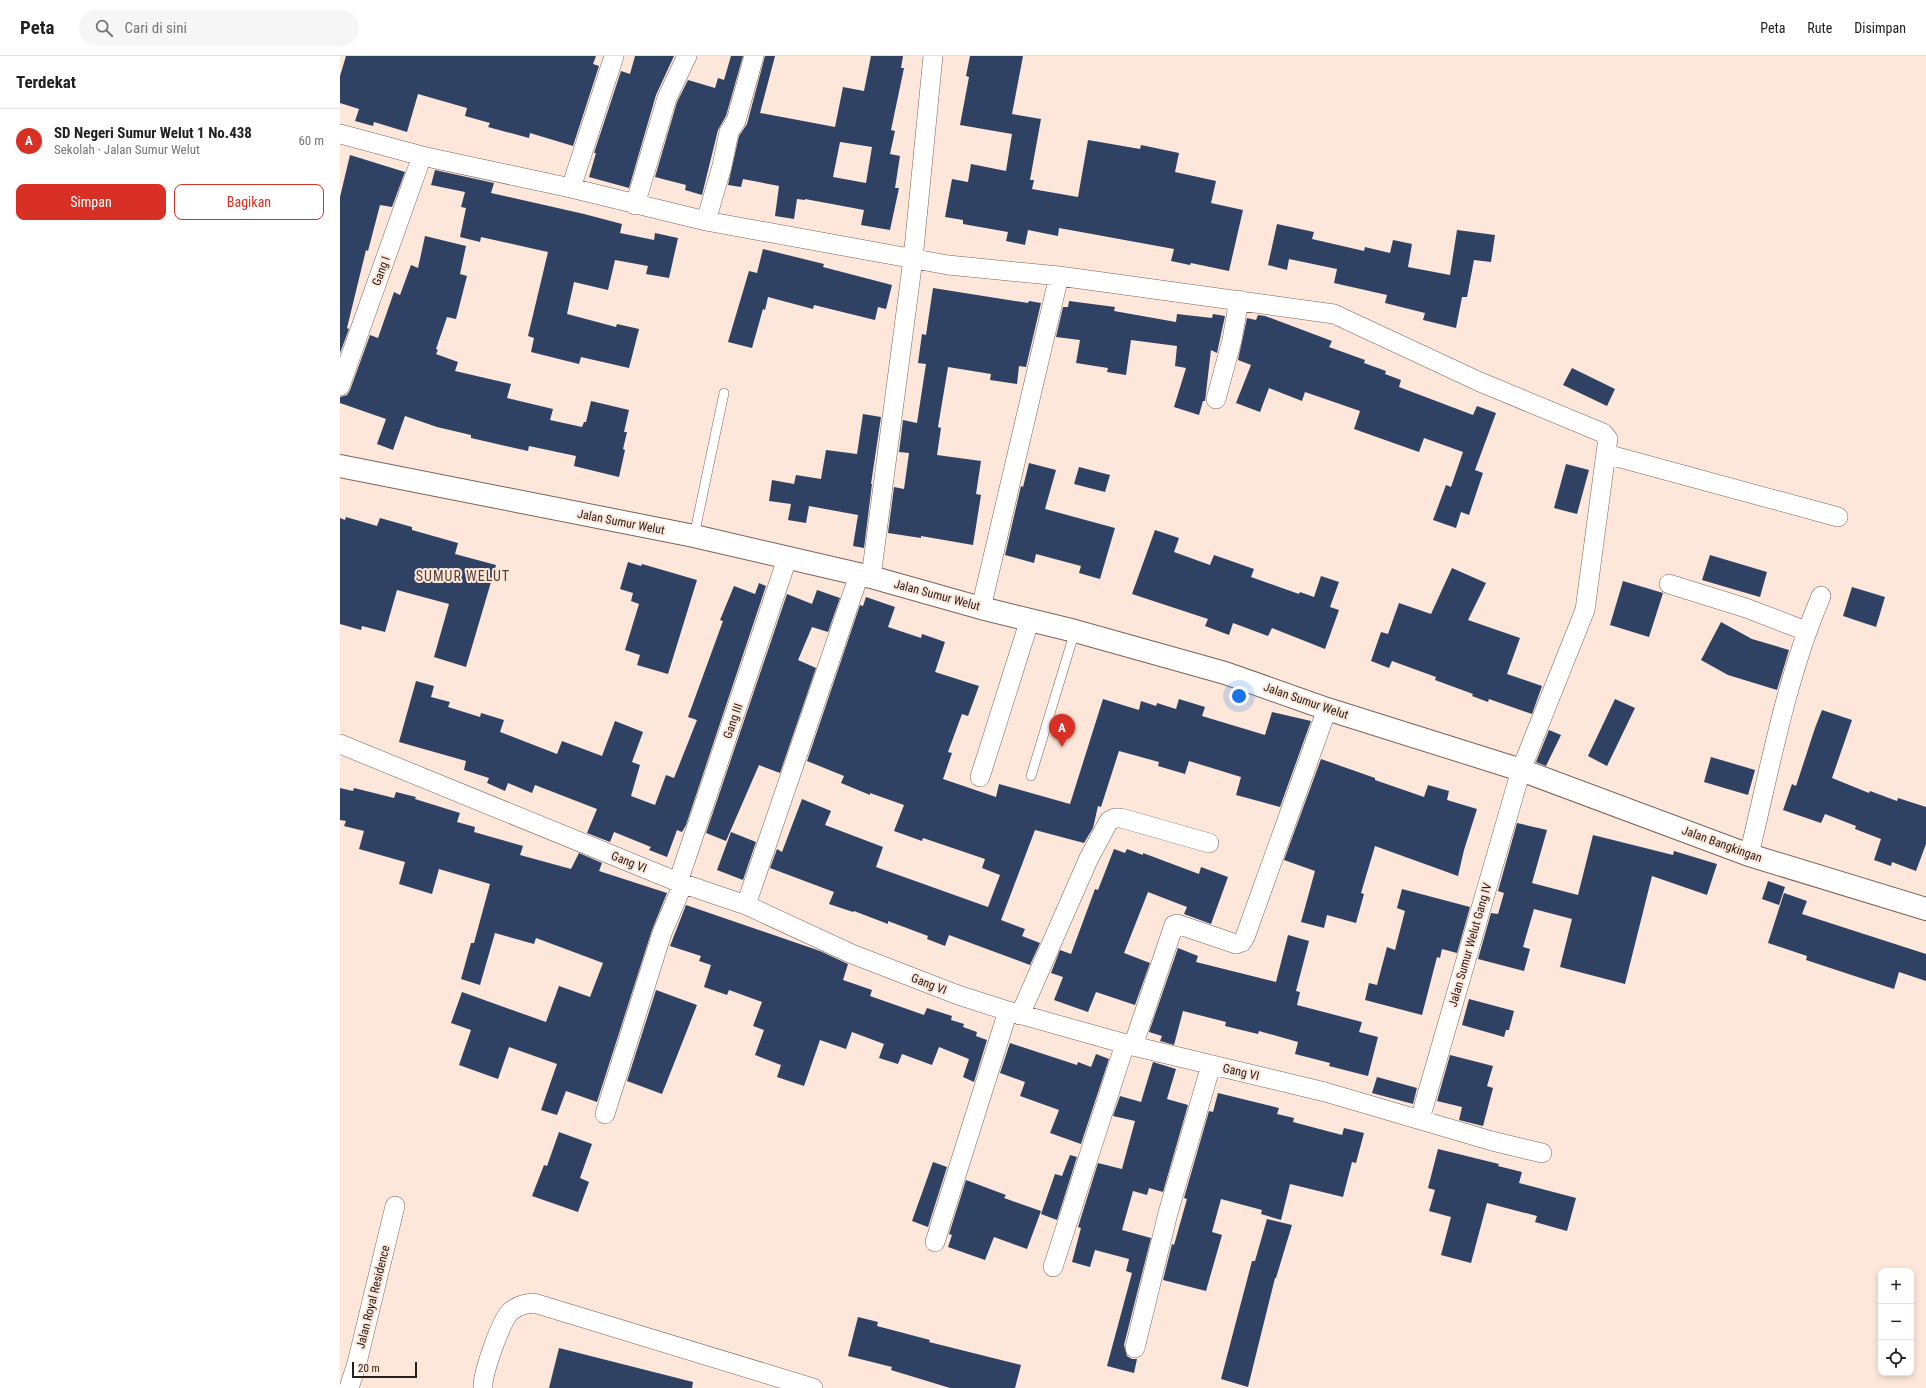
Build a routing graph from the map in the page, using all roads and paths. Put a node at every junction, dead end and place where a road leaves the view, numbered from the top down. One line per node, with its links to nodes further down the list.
1 (614, 56): 7 (street)
2 (687, 56): 8 (street)
3 (754, 56): 9 (street)
4 (933, 56): 10 (street)
5 (340, 134): 6 (street, Jalan Sumur Welut Gang IV)
6 (422, 156): 7 (street, Jalan Sumur Welut Gang IV); 13 (street, Gang I)
7 (571, 188): 8 (street, Jalan Sumur Welut Gang IV)
8 (635, 205): 9 (street, Jalan Sumur Welut Gang IV)
9 (706, 221): 10 (street, Jalan Sumur Welut Gang IV)
10 (913, 259): 11 (street, Jalan Sumur Welut Gang IV); 21 (street)
11 (1059, 276): 12 (street, Jalan Sumur Welut Gang IV); 24 (street)
12 (1239, 300): 15 (street); 16 (street, Jalan Sumur Welut Gang IV)
13 (340, 386)
14 (724, 393): 19 (lane)
15 (1216, 400)
16 (1606, 454): 18 (street); 30 (street, Jalan Sumur Welut Gang IV)
17 (340, 466): 19 (street, Jalan Sumur Welut)
18 (1838, 517)
19 (694, 536): 20 (street, Jalan Sumur Welut)
20 (787, 559): 21 (street, Jalan Sumur Welut); 35 (street, Gang III)
21 (865, 576): 24 (street, Jalan Sumur Welut); 36 (street)
22 (1669, 584): 27 (street)
23 (1821, 596): 27 (street)
24 (981, 608): 25 (street, Jalan Sumur Welut)
25 (1030, 620): 26 (street, Jalan Sumur Welut); 32 (street)
26 (1075, 631): 28 (street, Jalan Sumur Welut); 31 (lane)
27 (1806, 631): 34 (street)
28 (1327, 709): 30 (street, Jalan Sumur Welut); 39 (street)
29 (340, 744): 35 (street, Gang VI)
30 (1521, 770): 34 (street, Jalan Bangkingan); 42 (street, Jalan Sumur Welut Gang IV)
31 (1031, 776)
32 (980, 777)
33 (1209, 843): 38 (street)
34 (1749, 854): 37 (street, Jalan Bangkingan)
35 (680, 883): 36 (street, Gang VI); 41 (street, Gang III)
36 (746, 905): 38 (street, Gang VI)
37 (1926, 909)
38 (1014, 1013): 39 (street, Gang VI); 45 (street)
39 (1129, 1045): 40 (street, Gang VI); 46 (street)
40 (1211, 1065): 42 (street, Gang VI); 47 (street)
41 (605, 1114)
42 (1420, 1119): 43 (street, Gang VI)
43 (1542, 1154)
44 (395, 1206): 48 (street, Jalan Royal Residence)
45 (935, 1242)
46 (1053, 1267)
47 (1135, 1348)
48 (349, 1388)
49 (482, 1388): 50 (street)
50 (813, 1388)

